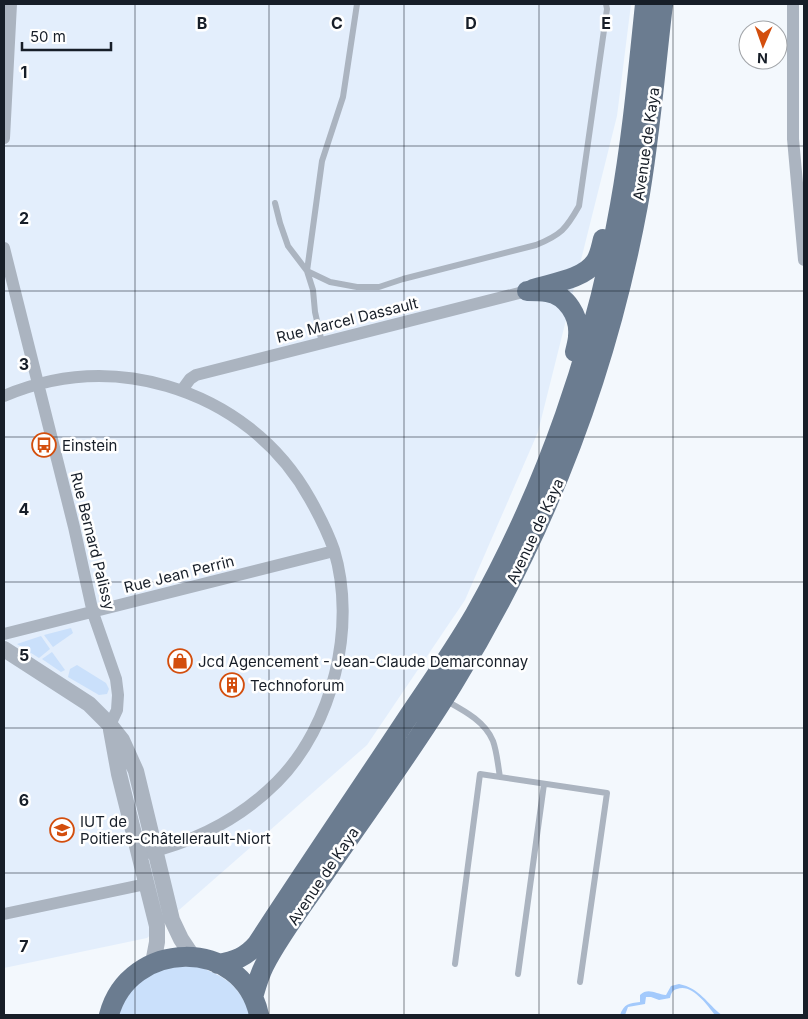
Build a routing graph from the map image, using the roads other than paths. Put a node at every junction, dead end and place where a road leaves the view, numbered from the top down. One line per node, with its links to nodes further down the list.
1 (11, 4): 8 (street)
2 (357, 4): 12 (lane)
3 (606, 4): 12 (lane)
4 (645, 4): 7 (main road, Avenue de Kaya)
5 (663, 4): 23 (main road, Avenue de Kaya)
6 (793, 4): 11 (street)
7 (633, 109): 13 (main road); 20 (main road, Avenue de Kaya)
8 (4, 138)
9 (275, 202): 12 (lane)
10 (4, 248): 15 (street, Rue Bernard Palissy)
11 (804, 260)
12 (307, 271): 14 (lane)
13 (527, 291): 14 (street, Rue Marcel Dassault); 20 (main road)
14 (322, 343): 16 (street, Rue Marcel Dassault)
15 (38, 384): 16 (street); 17 (street); 19 (street, Rue Bernard Palissy)
16 (182, 390): 18 (street)
17 (4, 396)
18 (334, 551): 19 (street, Rue Jean Perrin); 27 (street)
19 (93, 613): 21 (street, Rue Jean Perrin); 24 (street, Rue Bernard Palissy)
20 (474, 615): 32 (main road, Avenue de Kaya)
21 (4, 634)
22 (4, 649): 24 (street)
23 (444, 699): 25 (lane); 36 (main road, Avenue de Kaya)
24 (110, 725): 27 (street)
25 (500, 777): 26 (lane); 33 (lane)
26 (544, 784): 34 (lane); 35 (lane)
27 (147, 853): 28 (street); 30 (street)
28 (146, 884): 29 (street); 31 (street)
29 (4, 914)
30 (193, 957): 31 (main road); 32 (main road)
31 (153, 962): 37 (main road)
32 (218, 964): 36 (main road)
33 (455, 964)
34 (518, 974)
35 (580, 982)
36 (256, 1006)
37 (108, 1015)

